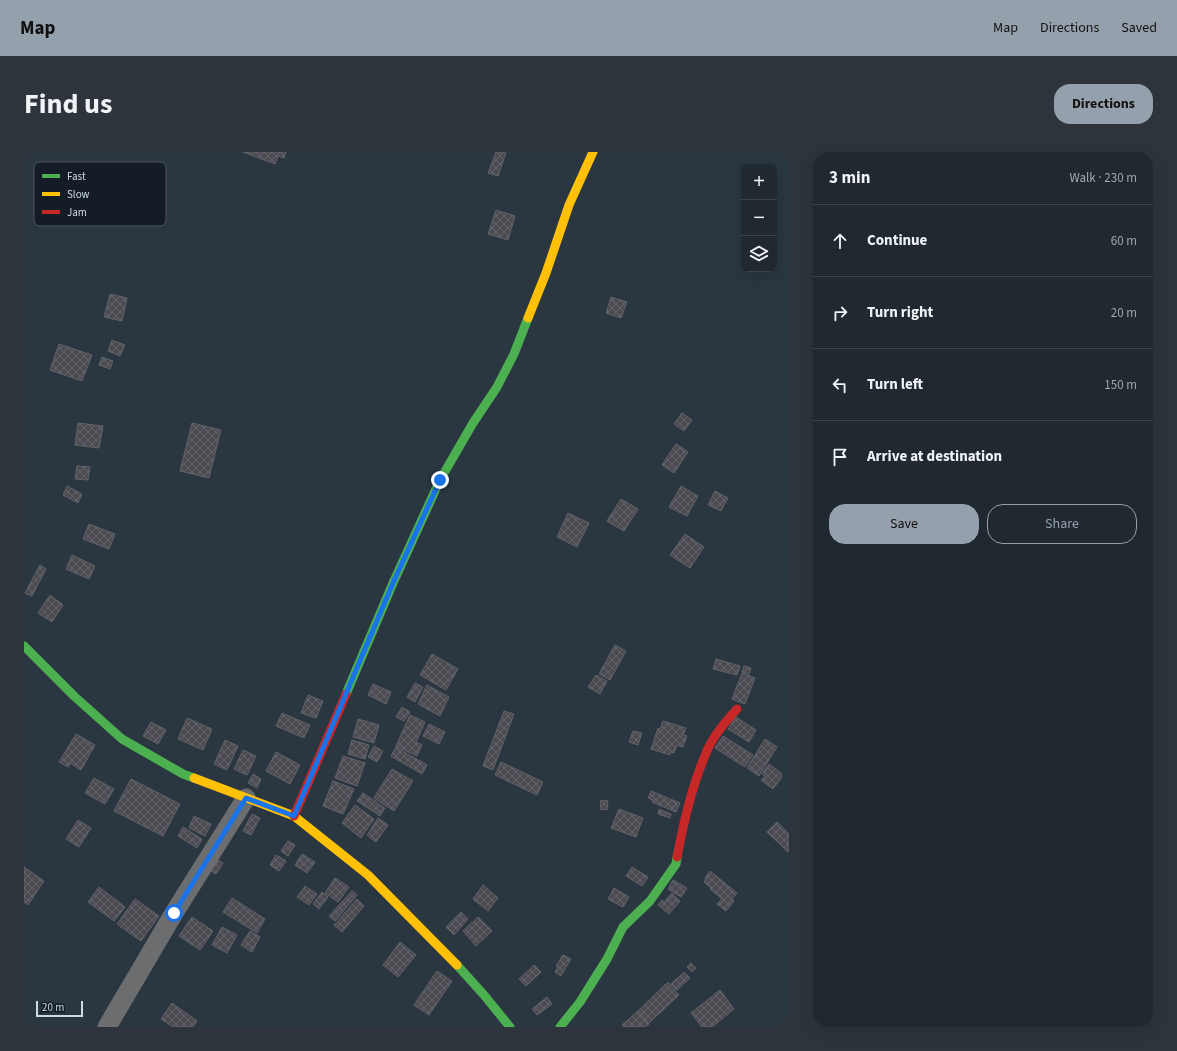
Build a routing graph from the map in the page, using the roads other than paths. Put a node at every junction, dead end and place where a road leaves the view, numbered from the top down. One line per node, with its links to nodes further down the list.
1 (593, 152): 5 (street)
2 (24, 646): 4 (street)
3 (737, 709): 8 (street)
4 (246, 798): 5 (street); 6 (street)
5 (294, 816): 7 (street)
6 (107, 1027)
7 (510, 1027)
8 (560, 1027)

